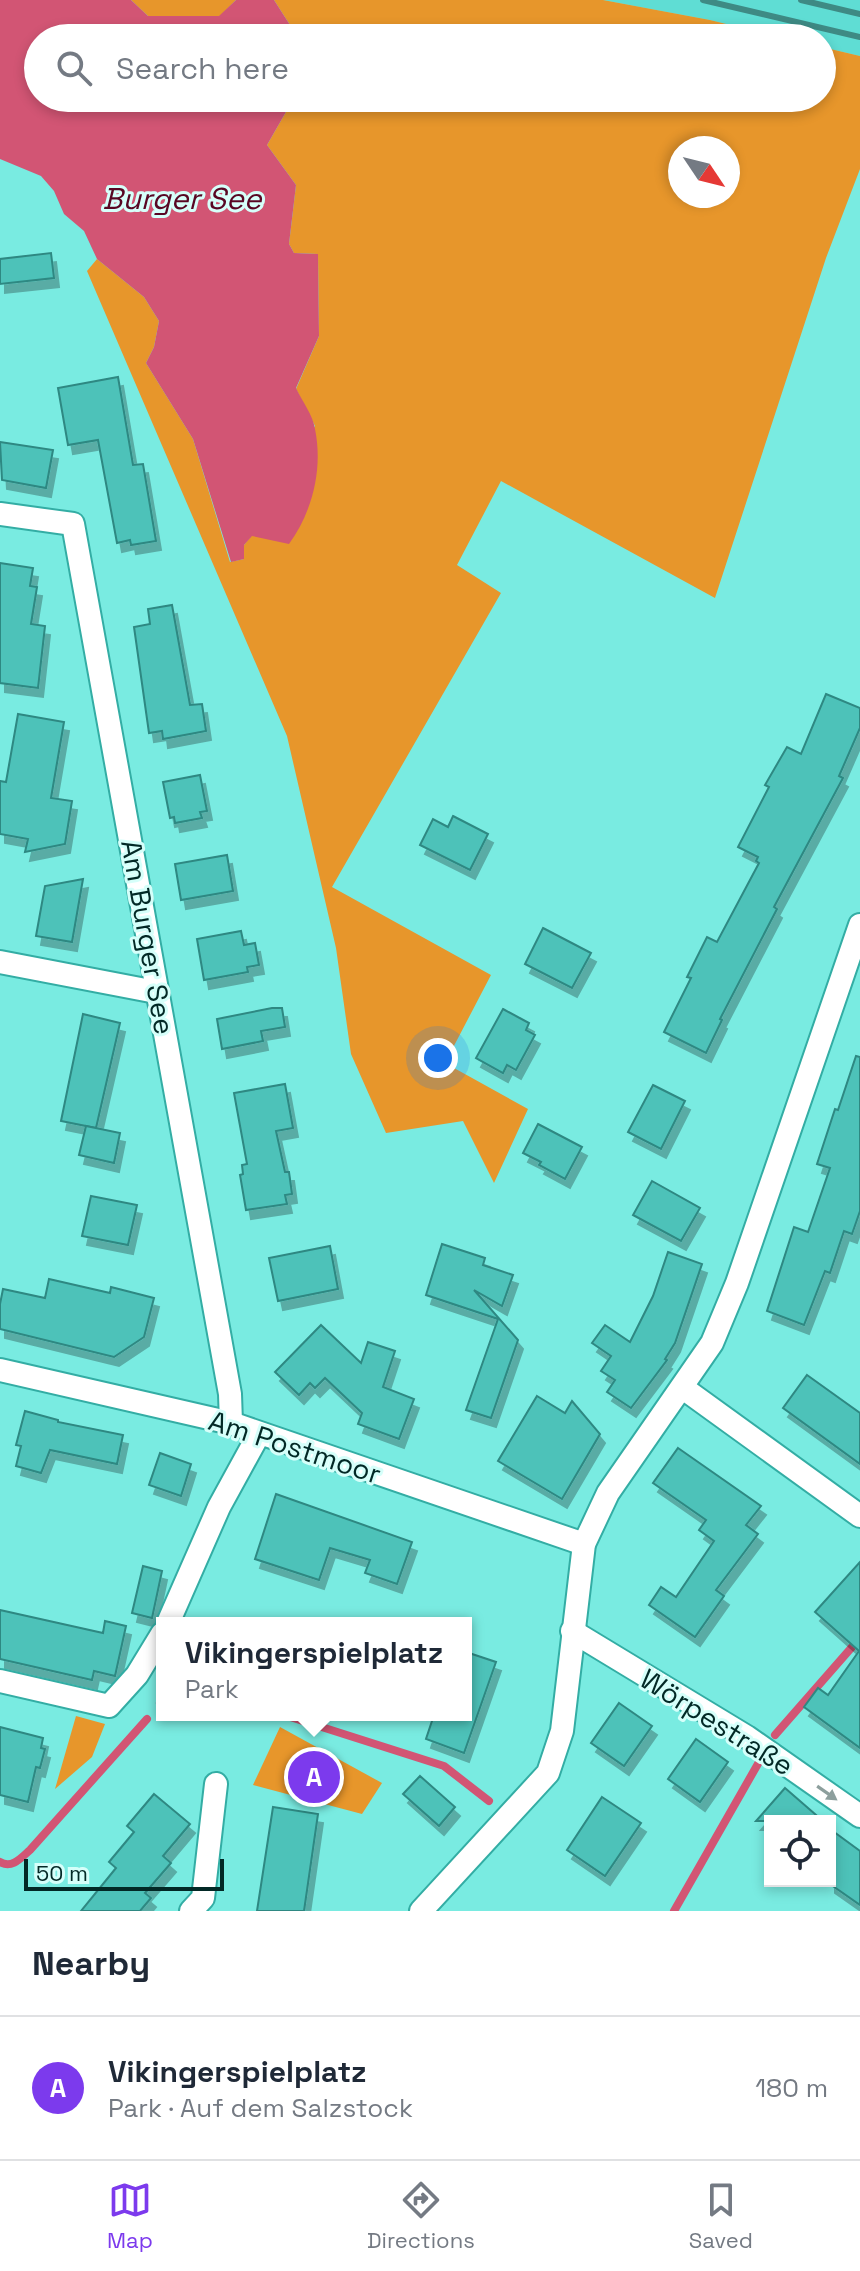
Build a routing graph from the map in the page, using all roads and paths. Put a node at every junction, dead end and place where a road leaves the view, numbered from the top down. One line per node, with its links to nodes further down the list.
1 (0, 514): 4 (street, Am Burger See)
2 (860, 925): 6 (street)
3 (0, 962): 4 (street)
4 (156, 992): 7 (street, Am Burger See)
5 (0, 1370): 7 (street, Am Postmoor)
6 (683, 1388): 9 (street); 10 (street)
7 (231, 1423): 8 (street, Am Postmoor)
8 (259, 1434): 10 (street, Am Postmoor); 11 (street)
9 (860, 1516)
10 (584, 1544): 12 (street)
11 (171, 1617)
12 (572, 1631): 16 (street, Wörpestraße, one-way to 16); 18 (street)
13 (156, 1644): 14 (street)
14 (0, 1681)
15 (216, 1784): 17 (street)
16 (860, 1816)
17 (191, 1911)
18 (421, 1911)

